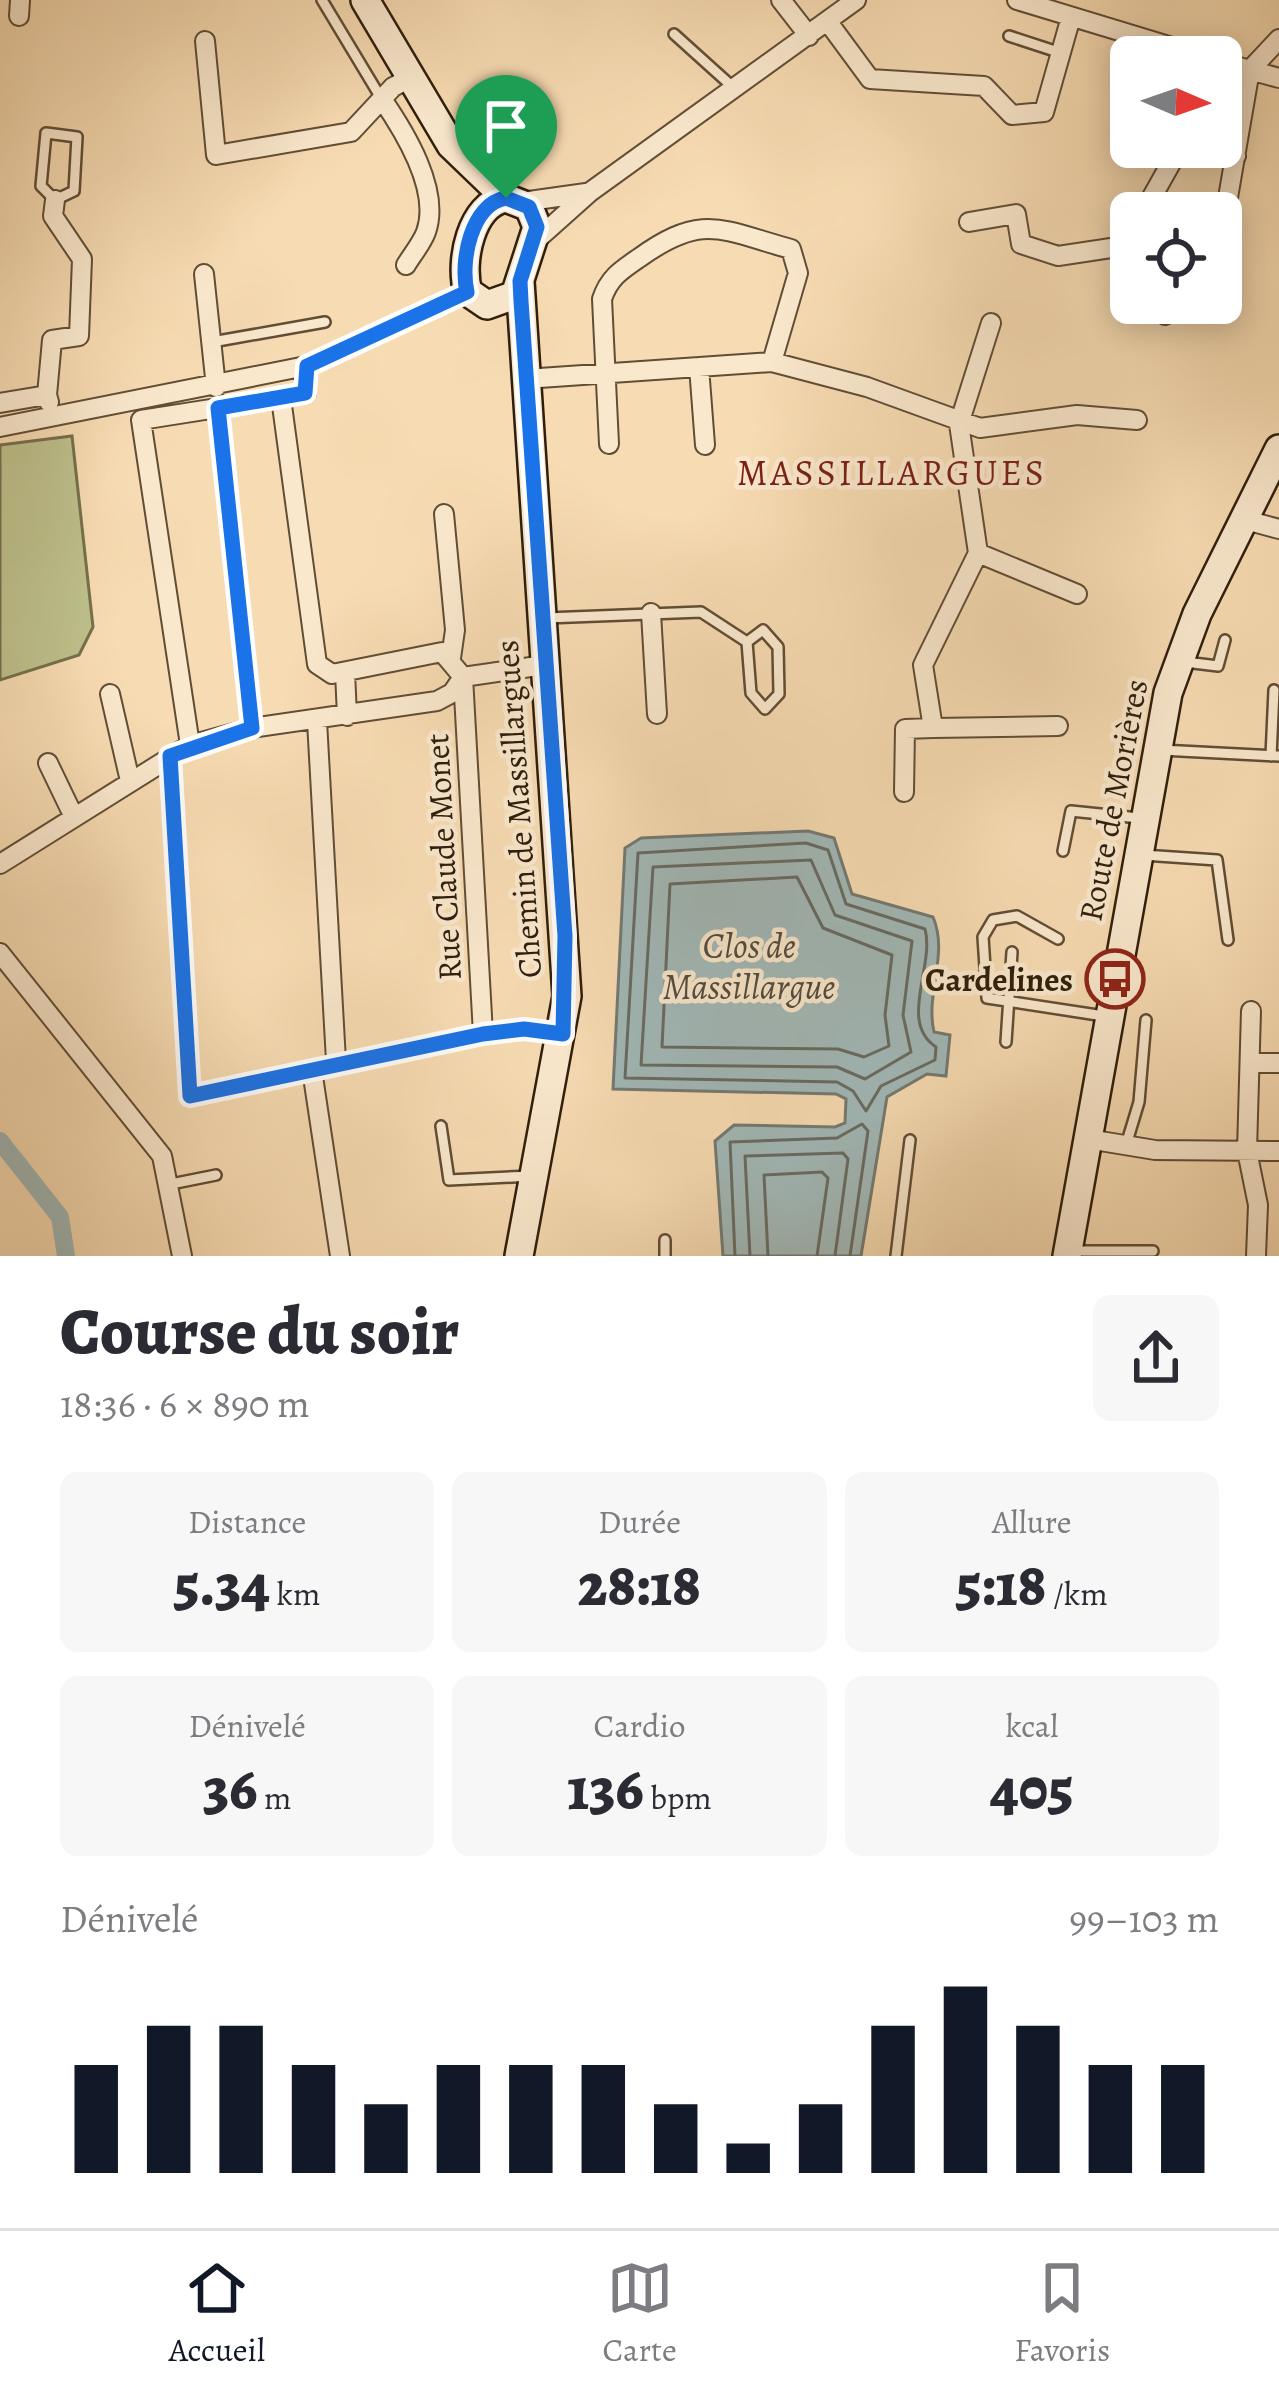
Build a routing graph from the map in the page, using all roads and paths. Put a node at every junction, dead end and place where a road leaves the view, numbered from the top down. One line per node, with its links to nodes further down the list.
1 (322, 0): 20 (lane)
2 (365, 0): 17 (street)
3 (781, 0): 9 (street)
4 (856, 0): 7 (street)
5 (1017, 0): 6 (street)
6 (1070, 17): 11 (street); 14 (street)
7 (828, 22): 9 (street); 14 (street)
8 (674, 34): 19 (lane)
9 (809, 36): 19 (street)
10 (1009, 36): 14 (lane)
11 (1134, 36)
12 (1279, 39): 16 (street)
13 (205, 41): 20 (street)
14 (1060, 53)
15 (1242, 68): 16 (street)
16 (1250, 70): 18 (street); 21 (street)
17 (412, 77): 20 (street); 22 (street)
18 (1279, 78)
19 (735, 88): 23 (street)
20 (382, 99): 30 (street)
21 (1242, 119)
22 (451, 145): 25 (street); 27 (street)
23 (590, 192): 25 (street); 28 (street)
24 (55, 200): 24 (lane); 43 (street)
25 (514, 200): 27 (street); 28 (street)
26 (969, 222): 29 (street)
27 (475, 226): 33 (street)
28 (534, 242): 32 (street)
29 (1110, 248)
30 (406, 265)
31 (203, 274): 36 (street)
32 (520, 281): 33 (street); 39 (street, Chemin de Massillargues)
33 (477, 299): 38 (street); 39 (street)
34 (325, 322): 36 (lane)
35 (991, 323): 49 (street)
36 (209, 343): 42 (street)
37 (772, 362): 40 (street); 41 (street); 49 (street)
38 (307, 366): 42 (street); 44 (street)
39 (524, 366): 41 (street); 60 (street, Chemin de Massillargues)
40 (699, 367): 41 (street); 52 (street)
41 (603, 374): 51 (street)
42 (216, 387): 47 (street)
43 (46, 395): 45 (street); 47 (street)
44 (281, 398): 46 (street); 66 (street)
45 (0, 403)
46 (218, 408): 74 (street); 76 (street)
47 (53, 417): 50 (street)
48 (1137, 420): 49 (street)
49 (959, 424): 57 (street)
50 (0, 428)
51 (609, 444)
52 (705, 445)
53 (1279, 449): 55 (street, Route de Morières)
54 (443, 514): 63 (street)
55 (1242, 519): 56 (street); 64 (street, Route de Morières)
56 (1279, 529)
57 (978, 553): 58 (street); 75 (street)
58 (1077, 594)
59 (651, 614): 60 (lane); 62 (lane); 70 (street)
60 (541, 618): 65 (street, Chemin de Massillargues)
61 (1225, 640): 64 (lane)
62 (747, 642): 62 (lane)
63 (452, 658): 66 (street); 67 (street)
64 (1179, 662): 77 (street, Route de Morières)
65 (544, 665): 67 (street); 97 (street, Chemin de Massillargues)
66 (345, 672): 71 (street)
67 (463, 676): 71 (street); 96 (street, Rue Claude Monet)
68 (1274, 690): 79 (lane)
69 (110, 694): 81 (street)
70 (657, 714)
71 (347, 716): 72 (street)
72 (317, 721): 74 (street); 99 (street)
73 (1058, 726): 75 (street)
74 (252, 728): 76 (street)
75 (934, 728): 82 (street)
76 (190, 745): 78 (street)
77 (1155, 749): 79 (lane); 84 (street, Route de Morières)
78 (170, 756): 81 (street); 102 (street)
79 (1275, 756)
80 (48, 764): 83 (street)
81 (130, 781): 83 (street)
82 (904, 792)
83 (73, 815): 87 (street)
84 (1142, 818): 85 (lane); 86 (street, Route de Morières)
85 (1063, 850)
86 (1137, 854): 89 (lane); 94 (street, Route de Morières)
87 (0, 864)
88 (1058, 939): 92 (lane)
89 (1228, 940)
90 (1012, 952): 92 (lane)
91 (0, 953): 111 (street)
92 (1010, 999): 94 (lane); 98 (lane)
93 (1251, 1011): 100 (street)
94 (1110, 1017): 104 (street, Route de Morières)
95 (1146, 1020): 106 (lane)
96 (483, 1034): 97 (street); 99 (street)
97 (563, 1034): 110 (street, Chemin de Massillargues)
98 (1006, 1042)
99 (336, 1061): 102 (street)
100 (1250, 1063): 101 (street); 107 (street)
101 (1279, 1064)
102 (312, 1070): 119 (street)
103 (441, 1126): 110 (lane)
104 (1088, 1139): 106 (street); 114 (street, Route de Morières)
105 (910, 1140): 121 (lane)
106 (1126, 1145): 107 (street)
107 (1247, 1151): 108 (street); 117 (street)
108 (1279, 1151)
109 (216, 1175): 111 (lane)
110 (536, 1177): 116 (street, Chemin de Massillargues)
111 (171, 1184): 118 (street)
112 (665, 1240): 120 (lane)
113 (1153, 1251): 114 (lane)
114 (1068, 1253)
115 (1279, 1253): 117 (street)
116 (515, 1254)
117 (1256, 1255)
118 (182, 1256)
119 (340, 1256)
120 (665, 1256)
121 (896, 1256)

